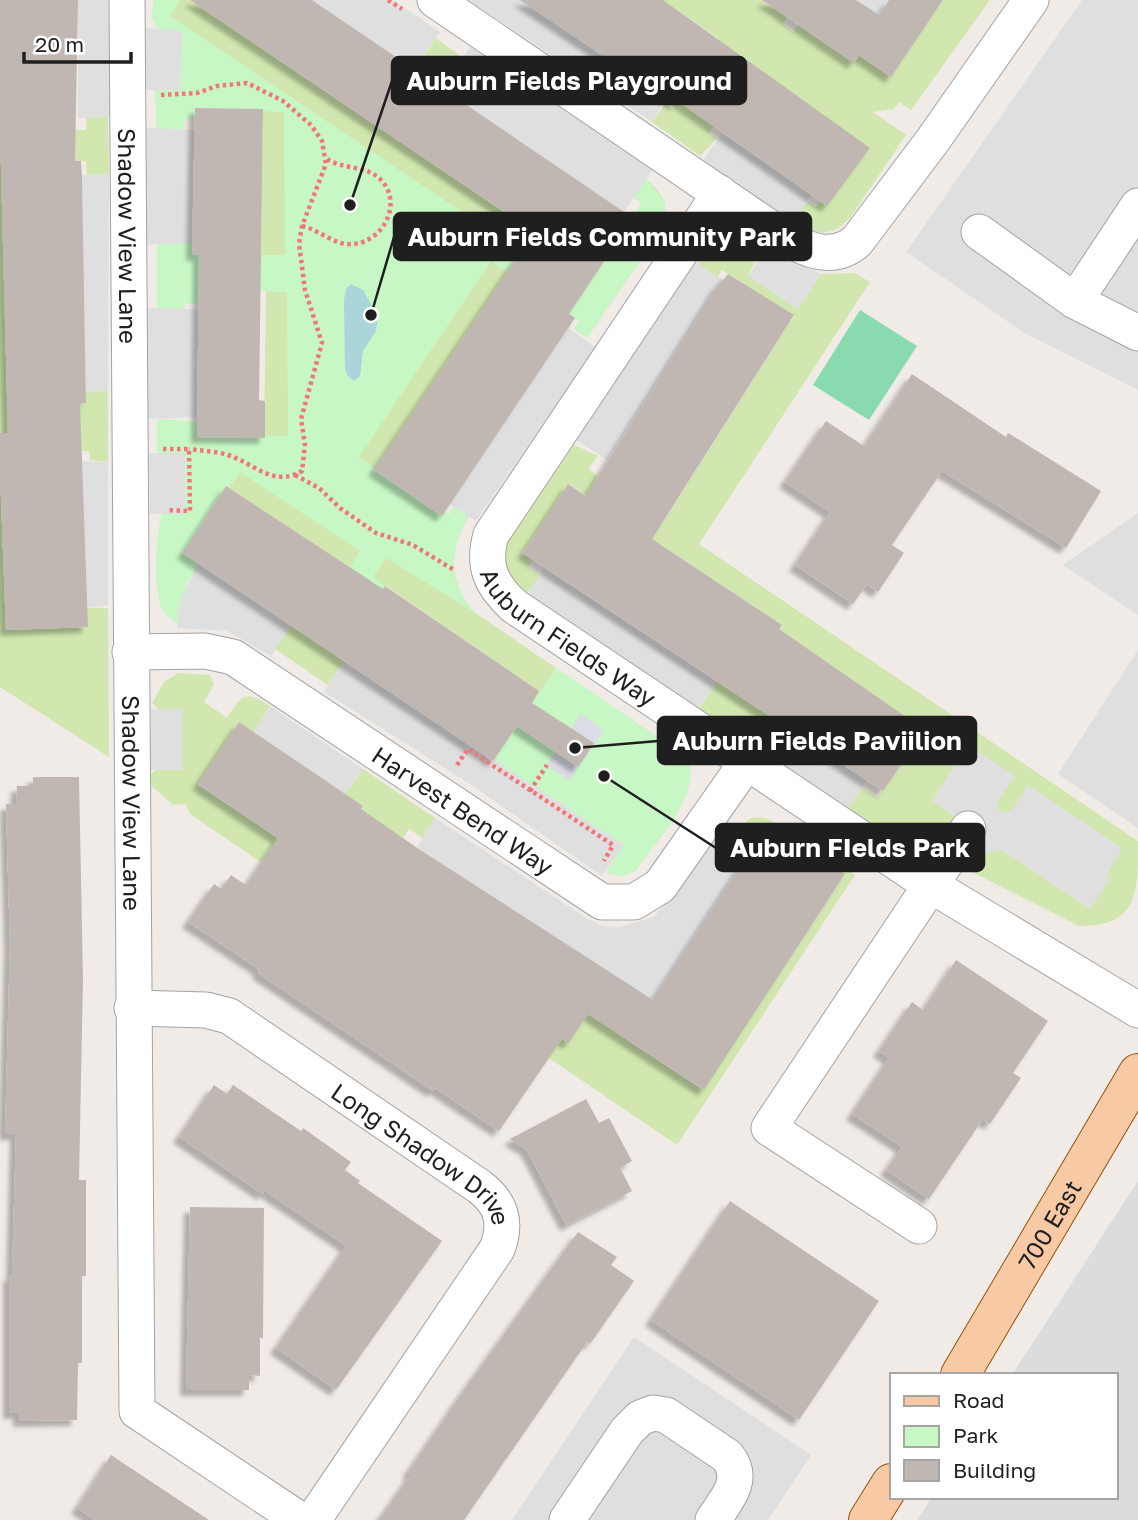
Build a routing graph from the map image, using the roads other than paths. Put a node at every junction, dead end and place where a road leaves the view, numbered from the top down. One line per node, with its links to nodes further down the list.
1 (127, 0): 9 (street, Shadow View Lane)
2 (1031, 0): 4 (street)
3 (423, 8): 4 (street)
4 (720, 193): 10 (street, Auburn Fields Way)
5 (1138, 206): 7 (street)
6 (979, 232): 7 (street)
7 (1075, 301): 8 (street)
8 (1138, 332)
9 (130, 652): 10 (street, Harvest Bend Way); 13 (street, Shadow View Lane)
10 (747, 762): 12 (street, Auburn Fields Way)
11 (968, 829): 12 (street)
12 (933, 886): 14 (street, Auburn Fields Way); 16 (street)
13 (132, 1008): 19 (street, Shadow View Lane); 20 (street, Long Shadow Drive)
14 (1138, 1010)
15 (1138, 1073): 17 (main road, 700 East)
16 (919, 1226)
17 (961, 1373)
18 (890, 1485): 23 (main road)
19 (300, 1520)
20 (313, 1520)
21 (567, 1520): 22 (street)
22 (713, 1520)
23 (868, 1520)

